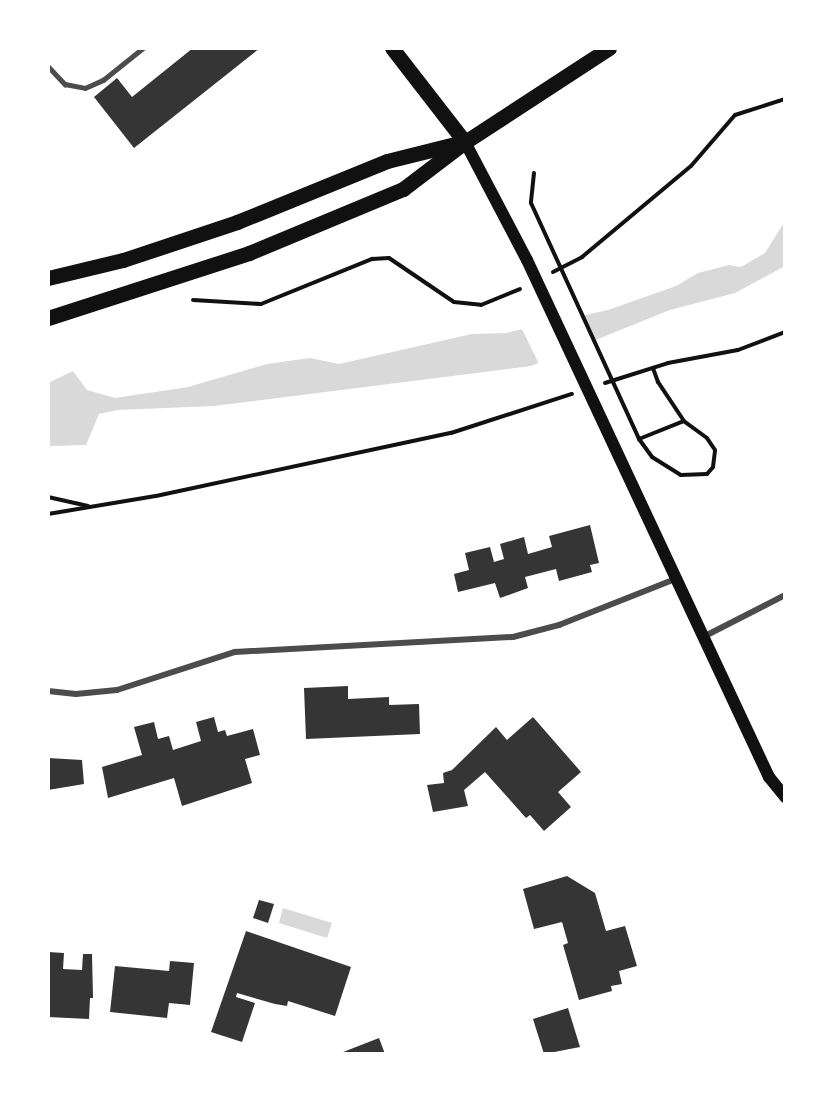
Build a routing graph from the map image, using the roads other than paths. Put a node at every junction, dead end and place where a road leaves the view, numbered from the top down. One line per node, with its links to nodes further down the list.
1 (143, 48): 4 (lane)
2 (392, 48): 5 (main road)
3 (609, 48): 5 (main road)
4 (48, 66)
5 (465, 142): 6 (main road); 7 (main road); 8 (main road)
6 (48, 278)
7 (48, 318)
8 (675, 579): 10 (main road); 11 (street)
9 (785, 595): 10 (street)
10 (702, 637): 12 (main road)
11 (48, 691)
12 (785, 797)

